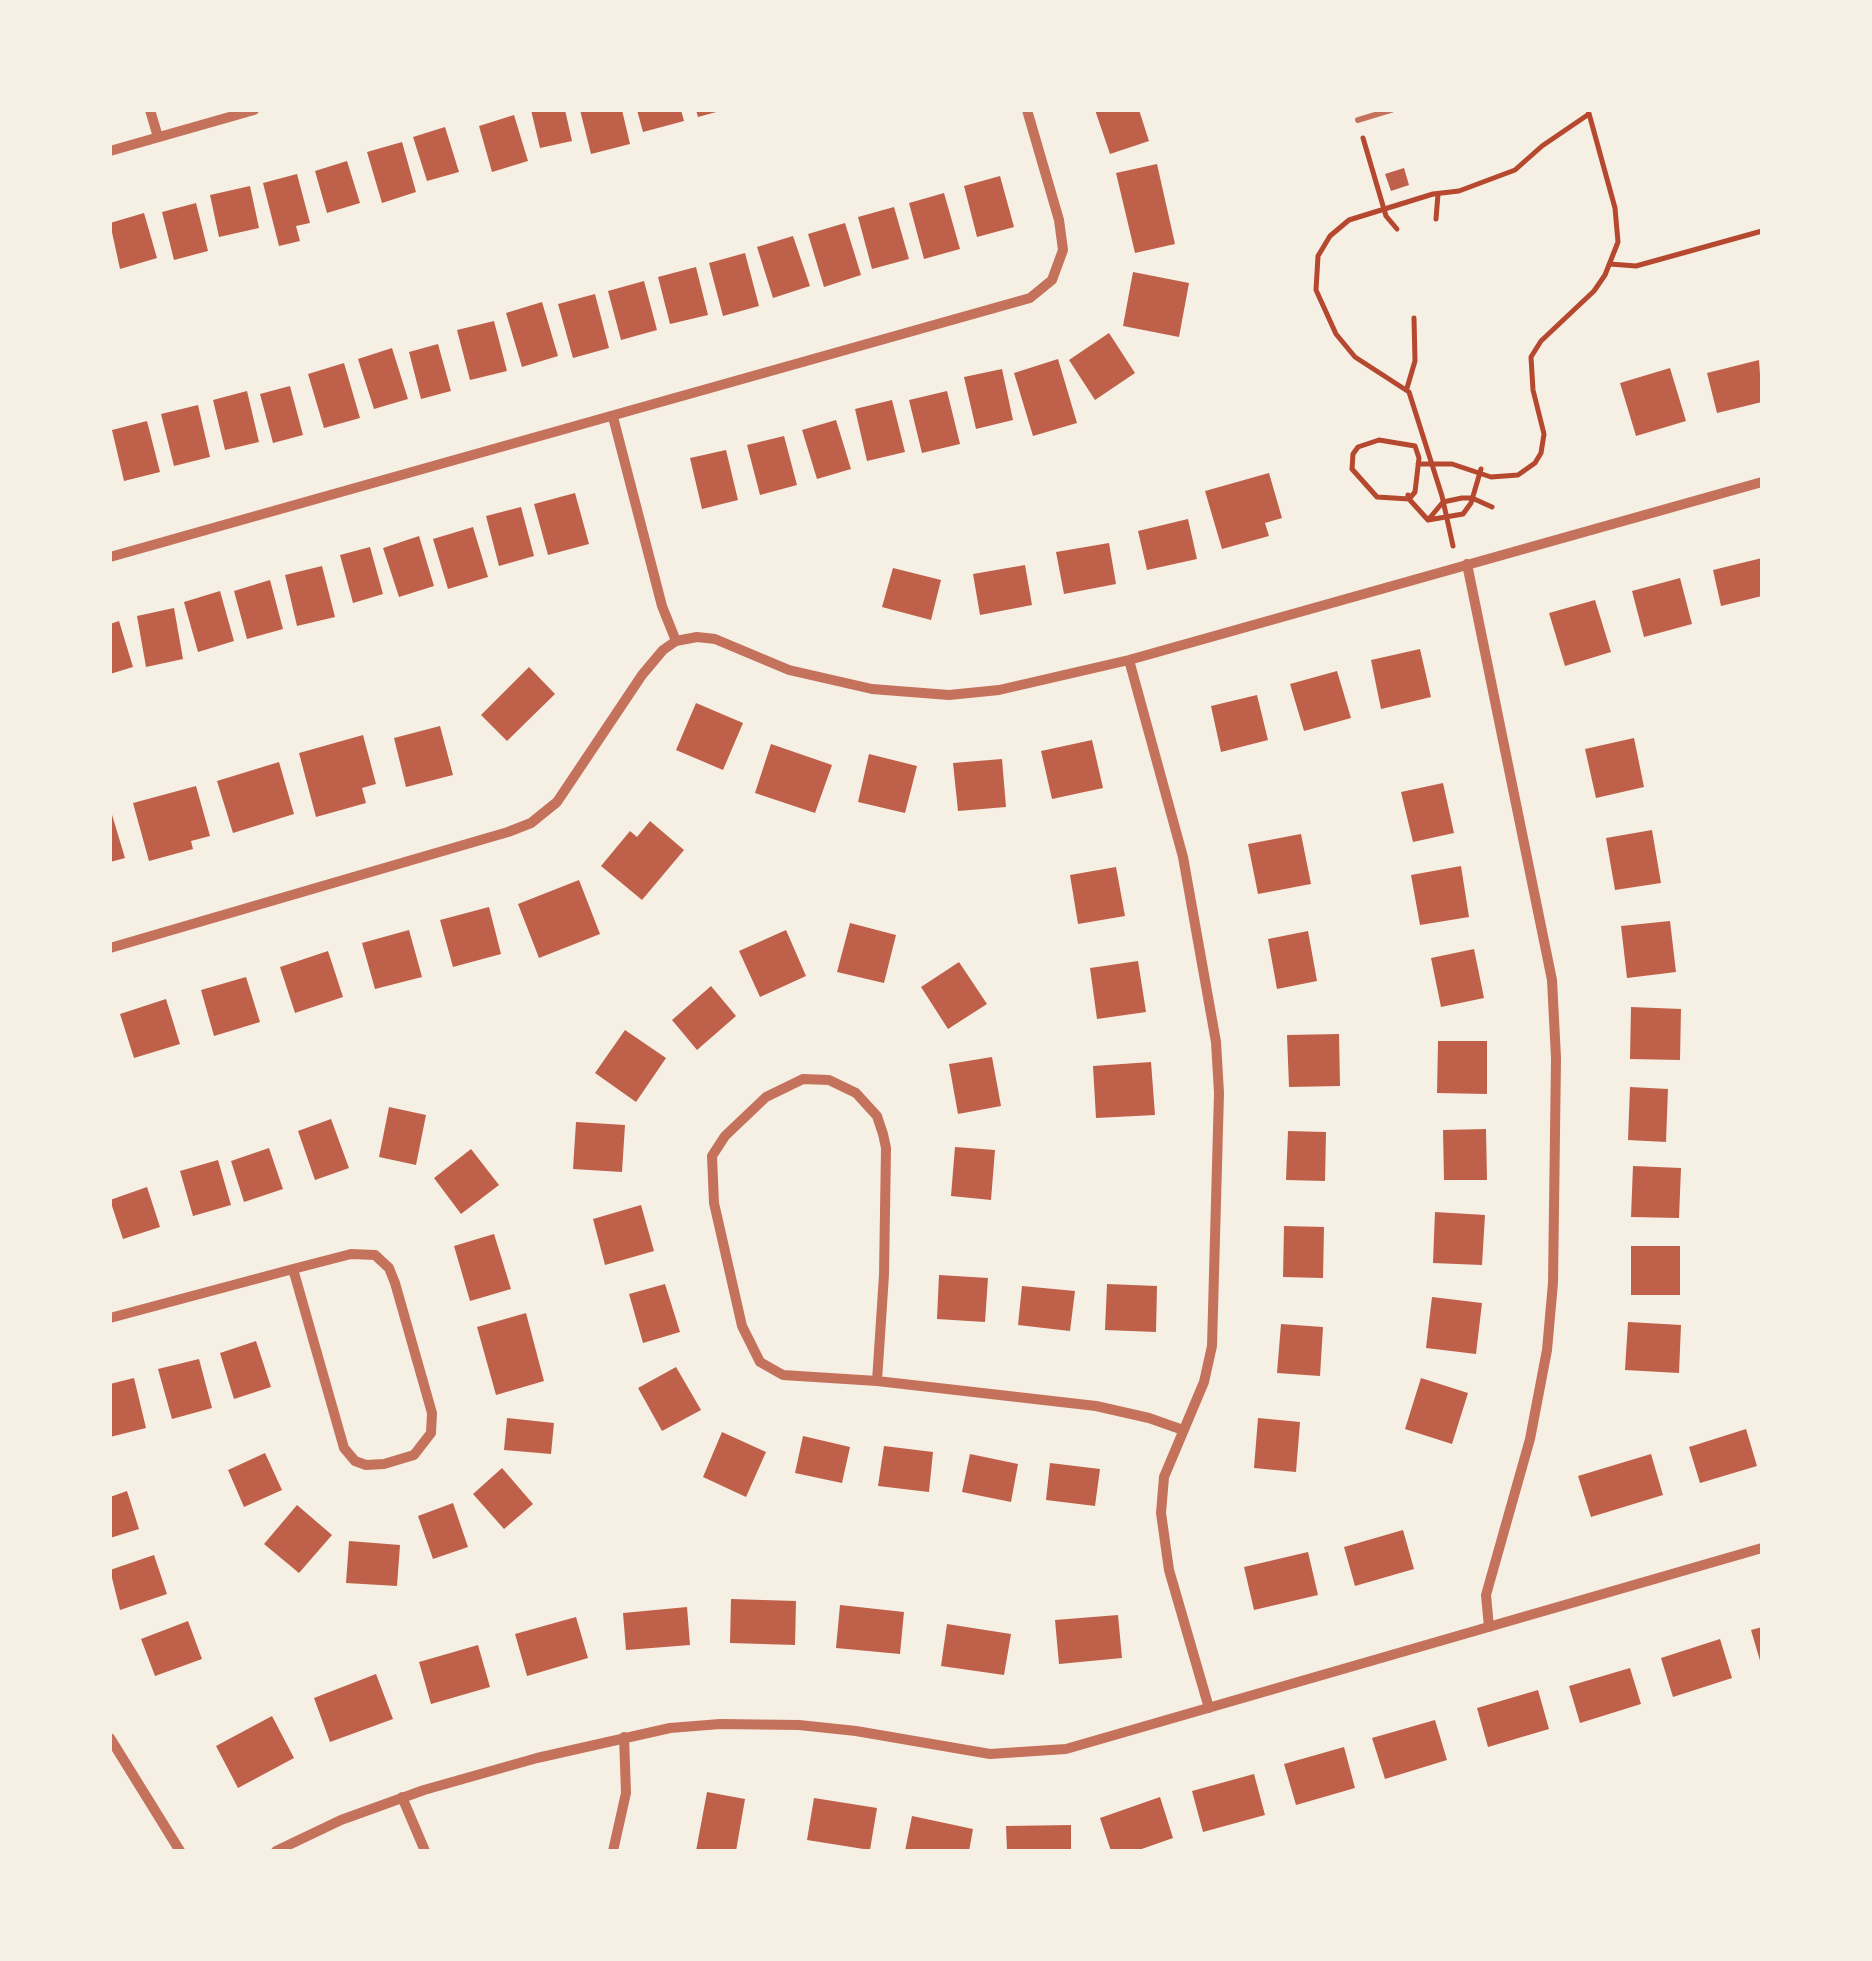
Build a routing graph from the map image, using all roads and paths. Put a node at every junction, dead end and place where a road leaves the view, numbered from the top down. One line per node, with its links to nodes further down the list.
1 (150, 110): 7 (street)
2 (254, 110): 7 (street)
3 (1027, 110): 17 (street)
4 (1391, 110): 6 (lane)
5 (1589, 112): 9 (path); 14 (path)
6 (1358, 120): 10 (path)
7 (158, 137): 8 (street)
8 (110, 151)
9 (1438, 194): 10 (path); 11 (path)
10 (1384, 208): 12 (path); 16 (path)
11 (1436, 219)
12 (1397, 229)
13 (1762, 231): 14 (path)
14 (1610, 264): 22 (path)
15 (1414, 318): 16 (path)
16 (1407, 388): 18 (path)
17 (612, 417): 31 (street); 33 (street)
18 (1424, 439): 19 (path); 21 (path)
19 (1415, 446): 20 (path); 24 (path)
20 (1418, 464): 21 (path); 24 (path)
21 (1432, 465): 22 (path); 26 (path)
22 (1480, 472): 25 (path)
23 (1762, 482): 32 (street)
24 (1408, 497): 29 (path)
25 (1472, 498): 26 (path); 27 (path); 28 (path)
26 (1443, 502): 28 (path); 29 (path)
27 (1492, 508)
28 (1447, 518): 29 (path); 30 (path)
29 (1428, 520)
30 (1453, 546)
31 (110, 558)
32 (1467, 564): 34 (street); 41 (street)
33 (676, 641): 34 (street); 35 (street)
34 (1129, 660): 39 (street)
35 (110, 948)
36 (293, 1269): 36 (street); 37 (street)
37 (110, 1318)
38 (877, 1382): 38 (street); 39 (street)
39 (1183, 1430): 42 (street)
40 (1762, 1548): 41 (street)
41 (1488, 1628): 42 (street)
42 (1209, 1708): 43 (street)
43 (624, 1737): 45 (street); 49 (street)
44 (110, 1738): 46 (street)
45 (402, 1797): 47 (street); 48 (street)
46 (180, 1851)
47 (276, 1851)
48 (424, 1851)
49 (614, 1851)

